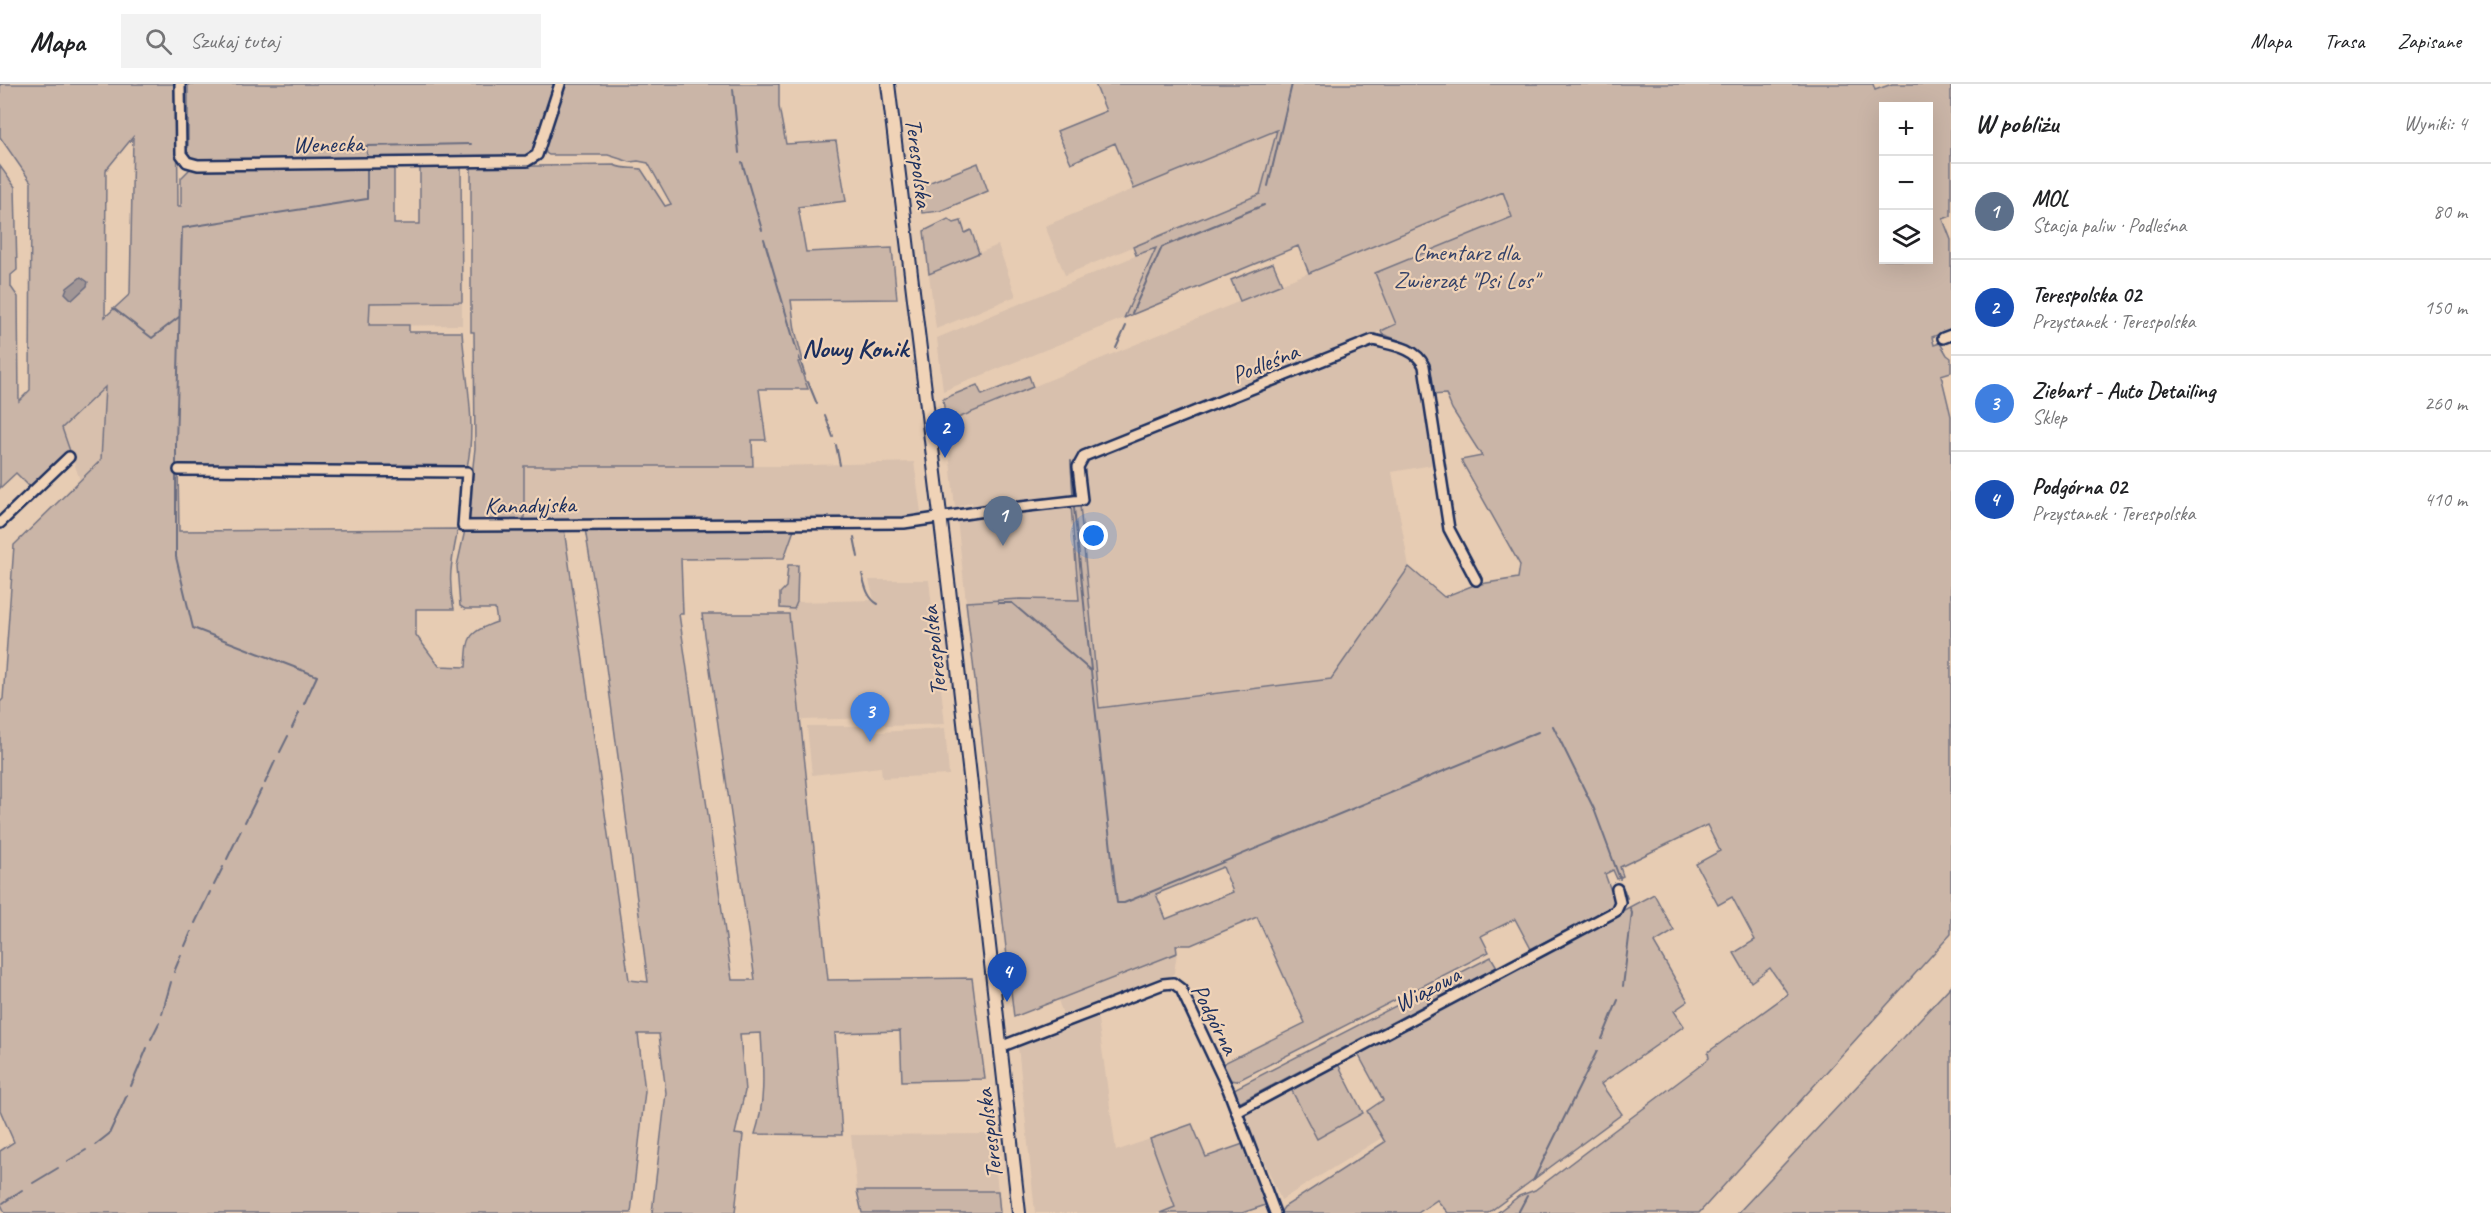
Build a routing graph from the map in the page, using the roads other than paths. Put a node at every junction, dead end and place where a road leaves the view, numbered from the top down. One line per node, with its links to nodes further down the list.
1 (180, 84): 2 (street, Wenecka)
2 (560, 84)
3 (888, 84): 6 (main road, Terespolska)
4 (69, 457): 7 (street)
5 (179, 470): 6 (street, Kanadyjska)
6 (940, 519): 8 (street, Podleśna); 10 (main road, Terespolska)
7 (0, 523)
8 (1476, 580)
9 (1617, 890): 11 (street, Wiązowa)
10 (1000, 1047): 11 (street, Podgórna); 12 (main road, Terespolska)
11 (1237, 1112): 13 (street, Podgórna)
12 (1019, 1213)
13 (1275, 1213)

